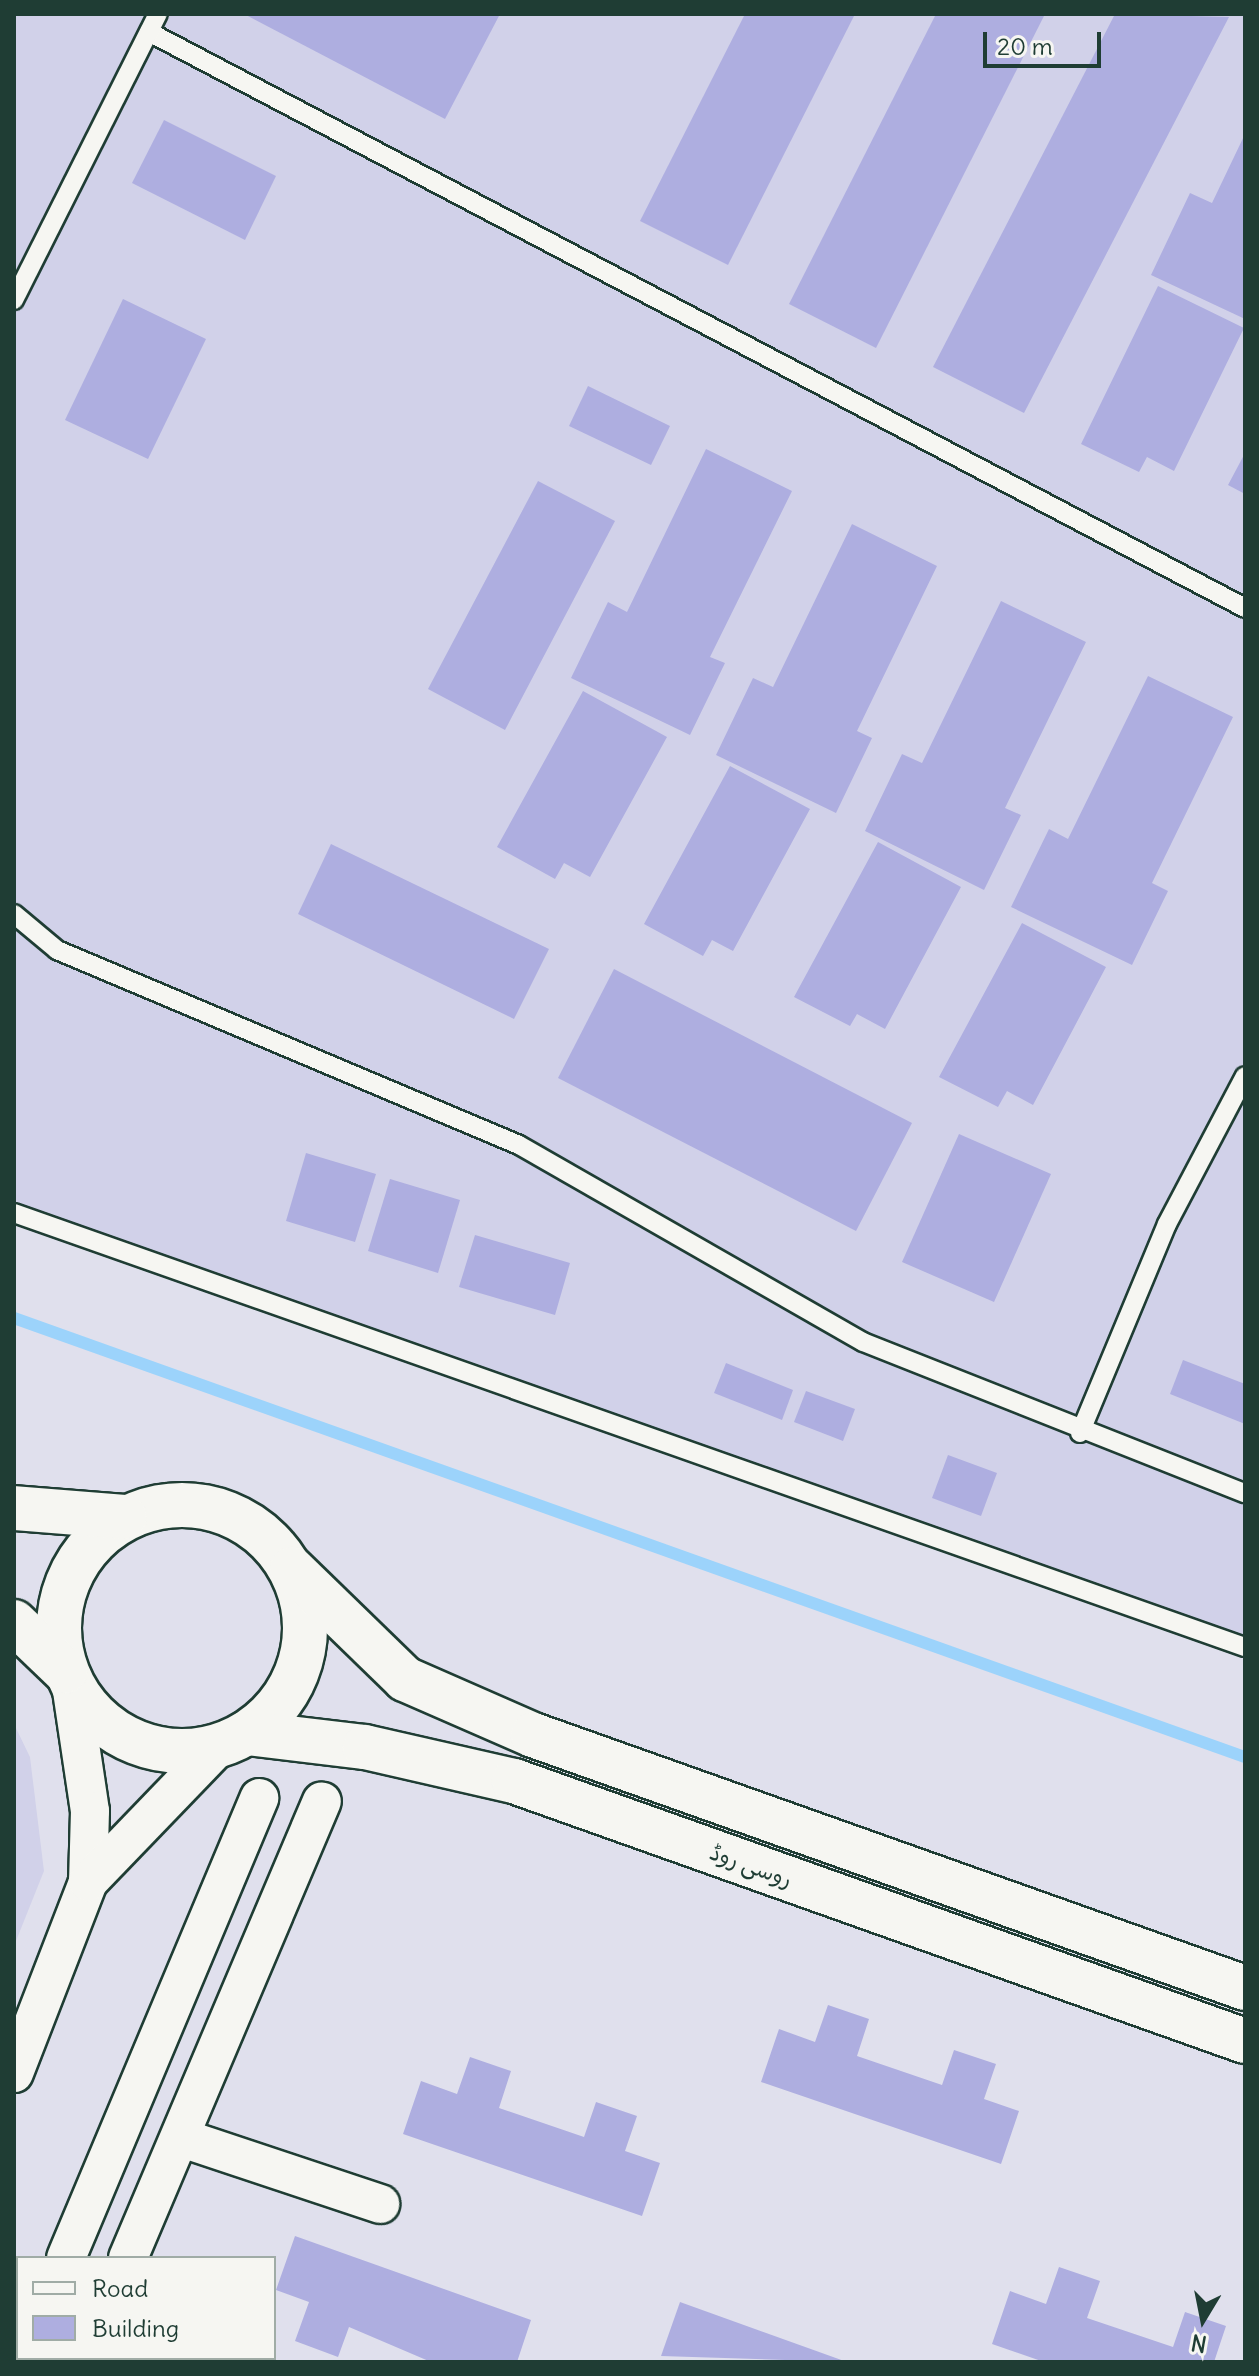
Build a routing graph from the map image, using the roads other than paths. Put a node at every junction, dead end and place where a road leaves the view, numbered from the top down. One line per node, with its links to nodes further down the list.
1 (158, 14): 2 (lane)
2 (149, 32): 3 (lane); 4 (lane)
3 (14, 300)
4 (1245, 608)
5 (14, 914): 8 (lane)
6 (1245, 1076): 8 (lane)
7 (14, 1213): 14 (lane)
8 (1080, 1433): 9 (lane)
9 (1245, 1493)
10 (14, 1508): 11 (main road)
11 (125, 1517): 12 (main road); 15 (main road)
12 (292, 1569): 16 (main road); 20 (main road)
13 (14, 1622): 15 (main road)
14 (1245, 1647)
15 (68, 1677): 16 (main road); 19 (street)
16 (233, 1740): 19 (street); 21 (main road, روسی روڈ)
17 (259, 1798): 25 (street)
18 (322, 1801): 23 (street)
19 (88, 1882): 22 (street)
20 (1245, 1988)
21 (1245, 2041)
22 (14, 2073)
23 (182, 2138): 24 (street); 26 (street)
24 (380, 2204)
25 (67, 2256)
26 (129, 2256)

